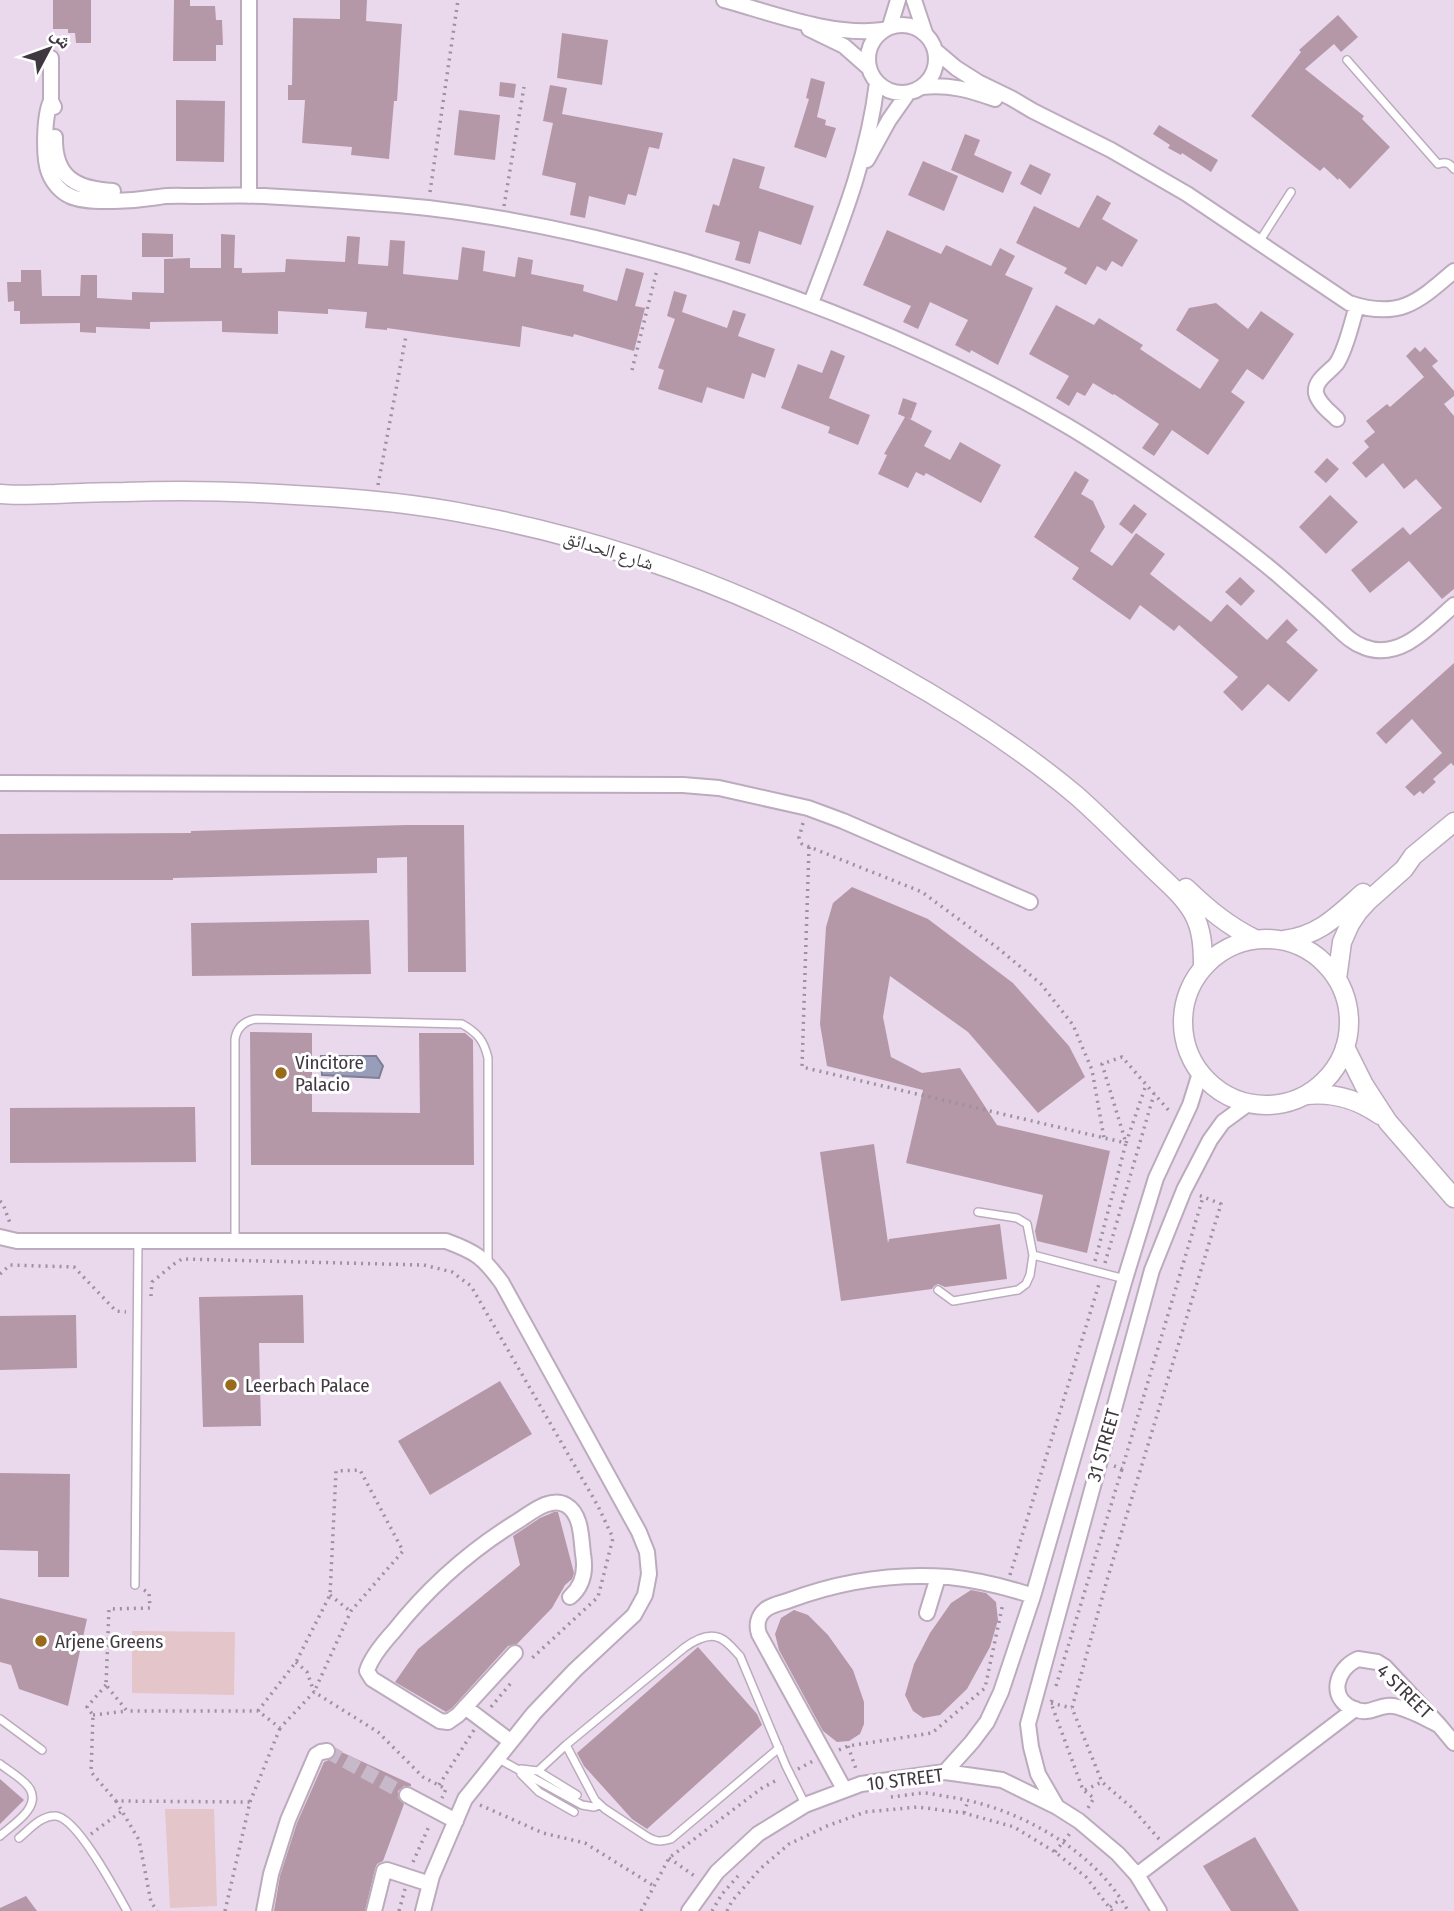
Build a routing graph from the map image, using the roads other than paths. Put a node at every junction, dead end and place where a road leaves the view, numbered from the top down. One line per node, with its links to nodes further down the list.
1 (249, 0): 19 (street)
2 (724, 0): 5 (street)
3 (898, 0): 6 (street)
4 (914, 0): 7 (street)
5 (783, 16): 6 (street); 11 (street)
6 (887, 28): 7 (street); 11 (street)
7 (925, 33): 8 (street)
8 (936, 51): 13 (street); 15 (street)
9 (51, 58): 19 (street)
10 (1347, 60): 16 (lane)
11 (869, 68): 12 (street)
12 (877, 82): 14 (street); 17 (street)
13 (922, 87): 14 (street); 15 (street)
14 (908, 93): 17 (street)
15 (1032, 111): 20 (street)
16 (1454, 169)
17 (857, 180): 22 (street)
18 (1291, 192): 20 (lane)
19 (249, 196): 22 (street)
20 (1258, 242): 23 (street)
21 (1454, 271): 23 (street)
22 (811, 303): 28 (street)
23 (1357, 306): 24 (street)
24 (1337, 419)
25 (0, 494): 26 (street)
26 (36, 495): 27 (street); 31 (street, شارع الحدائق)
27 (0, 508)
28 (1454, 605)
29 (0, 783): 33 (street)
30 (1454, 822): 32 (street)
31 (1111, 827): 34 (street); 36 (street)
32 (1413, 856): 35 (street); 37 (street)
33 (1030, 902)
34 (1255, 939): 35 (street); 36 (street)
35 (1282, 940): 37 (street)
36 (1203, 966): 39 (street)
37 (1337, 979): 38 (street)
38 (1345, 1047): 40 (street); 42 (street)
39 (1200, 1073): 41 (street); 52 (street, 31 STREET)
40 (1306, 1095): 41 (street); 42 (street)
41 (1249, 1103): 80 (street, 31 STREET)
42 (1388, 1122): 43 (street)
43 (1454, 1198)
44 (978, 1212): 50 (lane)
45 (0, 1237): 46 (street)
46 (17, 1241): 47 (street); 49 (street)
47 (138, 1241): 48 (street); 55 (lane)
48 (234, 1241): 51 (street); 51 (lane)
49 (0, 1245)
50 (1033, 1255): 52 (lane); 53 (lane)
51 (488, 1263): 64 (street)
52 (1125, 1279): 56 (street, 31 STREET)
53 (938, 1290)
54 (938, 1577): 56 (street); 58 (street); 75 (street)
55 (135, 1585)
56 (1033, 1596): 74 (street, 31 STREET)
57 (570, 1597): 60 (street)
58 (928, 1613)
59 (515, 1653): 60 (street)
60 (465, 1707): 64 (street)
61 (1354, 1709): 63 (street, 4 STREET); 63 (street, 4 STREET); 85 (street)
62 (0, 1719): 68 (lane)
63 (1439, 1725): 65 (street, 4 STREET)
64 (510, 1741): 70 (street)
65 (1454, 1743)
66 (566, 1745): 67 (lane); 73 (lane); 79 (lane)
67 (779, 1748): 78 (lane); 79 (lane)
68 (42, 1750)
69 (327, 1751): 88 (street)
70 (496, 1758): 72 (lane); 82 (street)
71 (0, 1764): 83 (lane)
72 (515, 1769): 73 (lane); 79 (lane); 81 (lane)
73 (538, 1772): 77 (lane)
74 (945, 1772): 75 (street, 10 STREET); 80 (street, 10 STREET)
75 (844, 1789): 78 (street, 10 STREET)
76 (407, 1795): 82 (street)
77 (577, 1795)
78 (805, 1804): 91 (street, 10 STREET)
79 (600, 1805)
80 (1057, 1807): 85 (street, 10 STREET)
81 (574, 1812)
82 (456, 1822): 86 (street)
83 (0, 1836)
84 (19, 1838): 87 (lane)
85 (1137, 1875): 92 (street, 10 STREET)
86 (430, 1884): 89 (street); 90 (street)
87 (127, 1911)
88 (264, 1911)
89 (374, 1911)
90 (423, 1911)
91 (689, 1911)
92 (1158, 1911)

